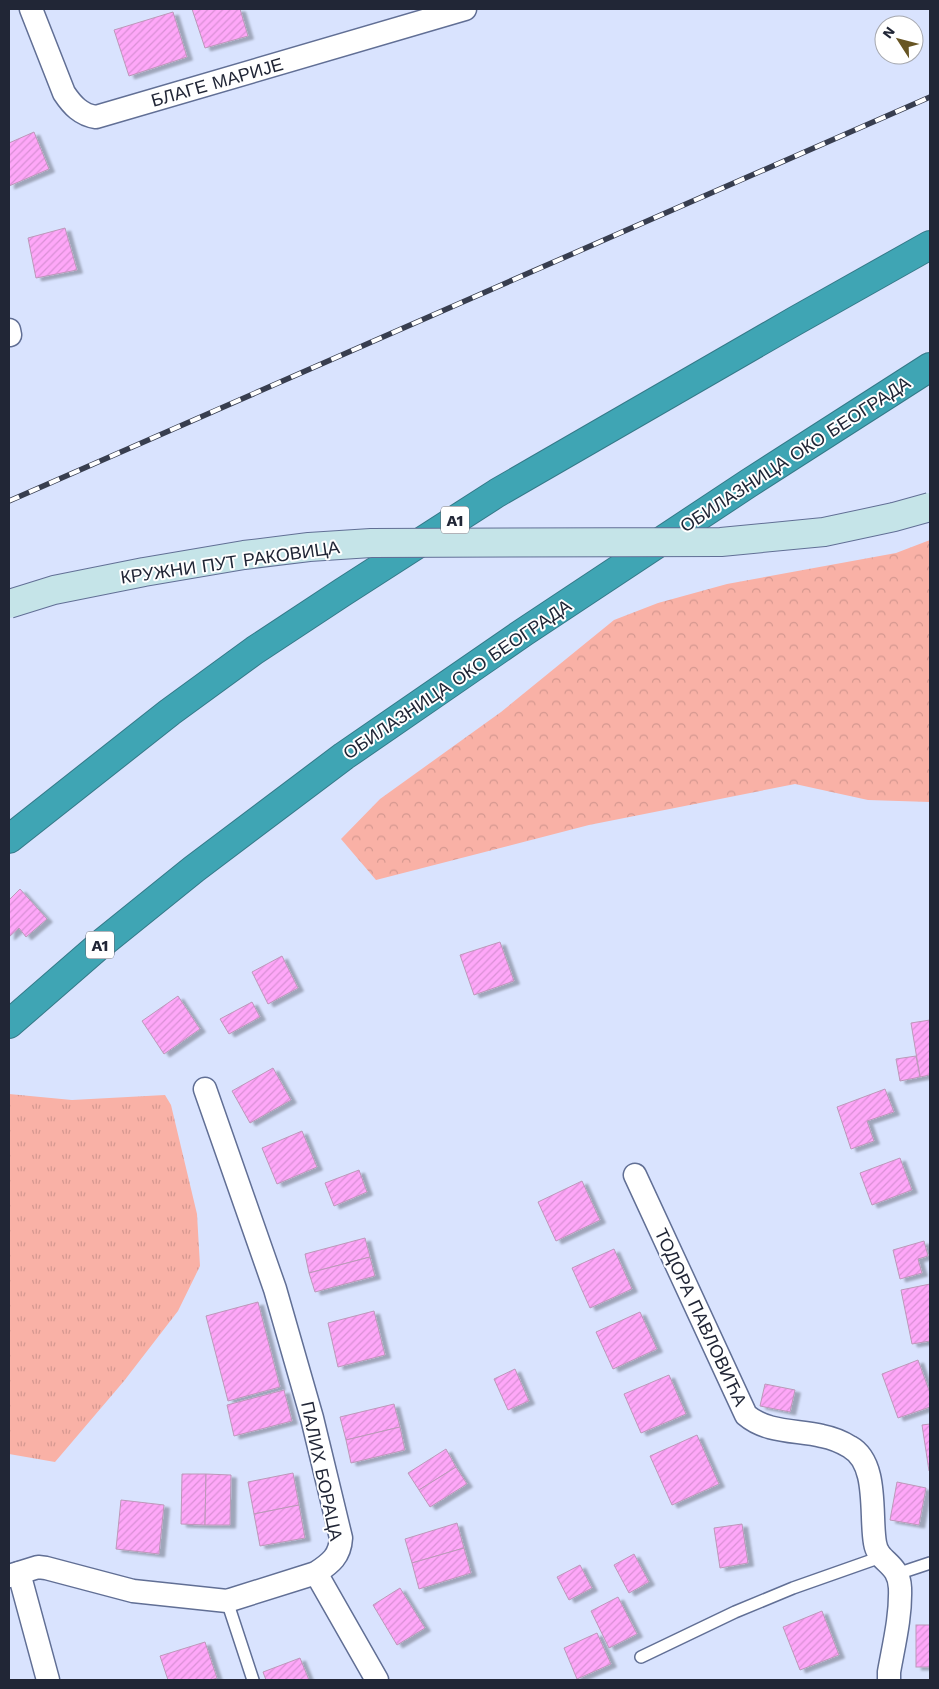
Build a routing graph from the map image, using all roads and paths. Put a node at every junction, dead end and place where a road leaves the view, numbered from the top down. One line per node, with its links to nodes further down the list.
1 (31, 9): 2 (street, БЛАГЕ МАРИЈЕ)
2 (465, 9)
3 (930, 245): 7 (highway, A1)
4 (930, 367): 8 (highway, ОБИЛАЗНИЦА ОКО БЕОГРАДА / A1)
5 (930, 507): 6 (main road, КРУЖНИ ПУТ РАКОВИЦА, bridge)
6 (9, 604)
7 (9, 839)
8 (9, 1024)
9 (206, 1089): 13 (street, ПАЛИХ БОРАЦА)
10 (635, 1175): 11 (street, ТОДОРА ПАВЛОВИЋА)
11 (881, 1556): 14 (street, ТОДОРА ПАВЛОВИЋА); 17 (lane)
12 (930, 1563): 14 (lane)
13 (316, 1573): 16 (street, ПАЛИХ БОРАЦА); 20 (street)
14 (896, 1574): 21 (street)
15 (14, 1575): 16 (street, ПАЛИХ БОРАЦА); 18 (street)
16 (227, 1601): 19 (lane)
17 (641, 1658)
18 (48, 1680)
19 (253, 1680)
20 (378, 1680)
21 (889, 1680)

